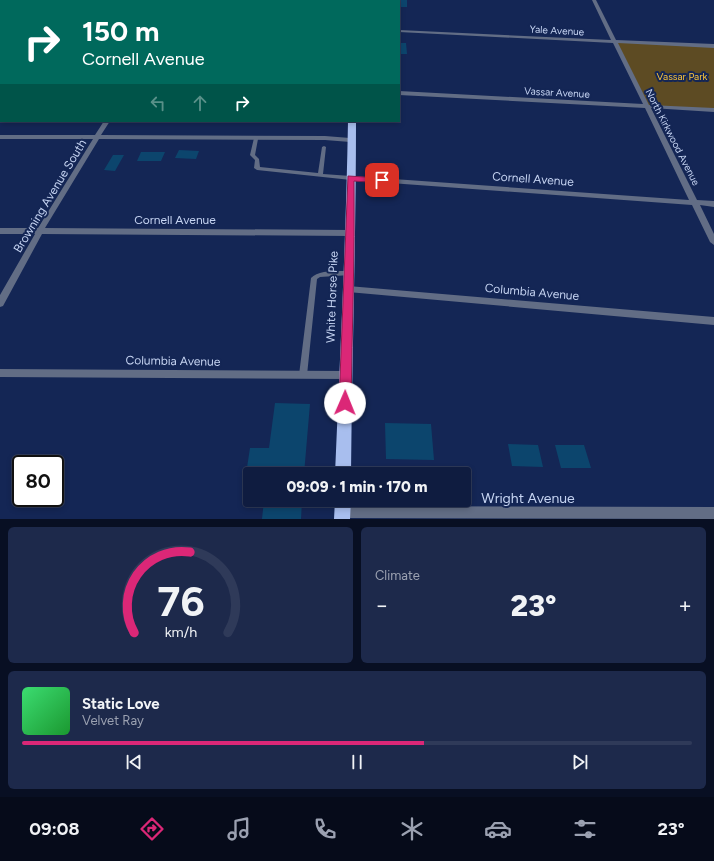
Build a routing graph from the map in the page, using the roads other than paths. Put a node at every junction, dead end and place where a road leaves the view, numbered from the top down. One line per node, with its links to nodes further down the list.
1 (594, 0): 3 (street, North Kirkwood Avenue)
2 (400, 31): 3 (street, Yale Avenue)
3 (614, 41): 4 (street, Yale Avenue); 6 (street, North Kirkwood Avenue)
4 (714, 46)
5 (400, 93): 6 (street, Vassar Avenue)
6 (646, 106): 7 (street, Vassar Avenue); 17 (street, North Kirkwood Avenue)
7 (714, 110)
8 (107, 122): 11 (street, Browning Avenue South)
9 (352, 122): 13 (highway, White Horse Pike)
10 (0, 137): 11 (street)
11 (98, 137): 12 (street); 20 (street, Browning Avenue South)
12 (256, 139): 13 (street); 15 (lane)
13 (350, 140): 16 (highway, White Horse Pike)
14 (324, 147): 15 (lane)
15 (320, 175): 16 (lane)
16 (350, 178): 17 (street, Cornell Avenue); 21 (highway, White Horse Pike)
17 (694, 203): 18 (street, Cornell Avenue); 22 (street, North Kirkwood Avenue)
18 (714, 204)
19 (0, 230): 20 (street, Cornell Avenue)
20 (40, 231): 21 (street, Cornell Avenue); 25 (street, Browning Avenue South)
21 (351, 233): 23 (highway, White Horse Pike)
22 (714, 242)
23 (348, 273): 24 (highway, White Horse Pike); 28 (lane)
24 (348, 289): 26 (street, Columbia Avenue); 29 (highway, White Horse Pike)
25 (0, 303)
26 (714, 321)
27 (0, 373): 28 (street, Columbia Avenue)
28 (303, 375): 29 (street, Columbia Avenue)
29 (346, 375): 30 (highway, White Horse Pike)
30 (344, 467)
31 (343, 510): 33 (street, Wright Avenue)
32 (714, 513): 33 (street, Wright Avenue)
33 (489, 516)

